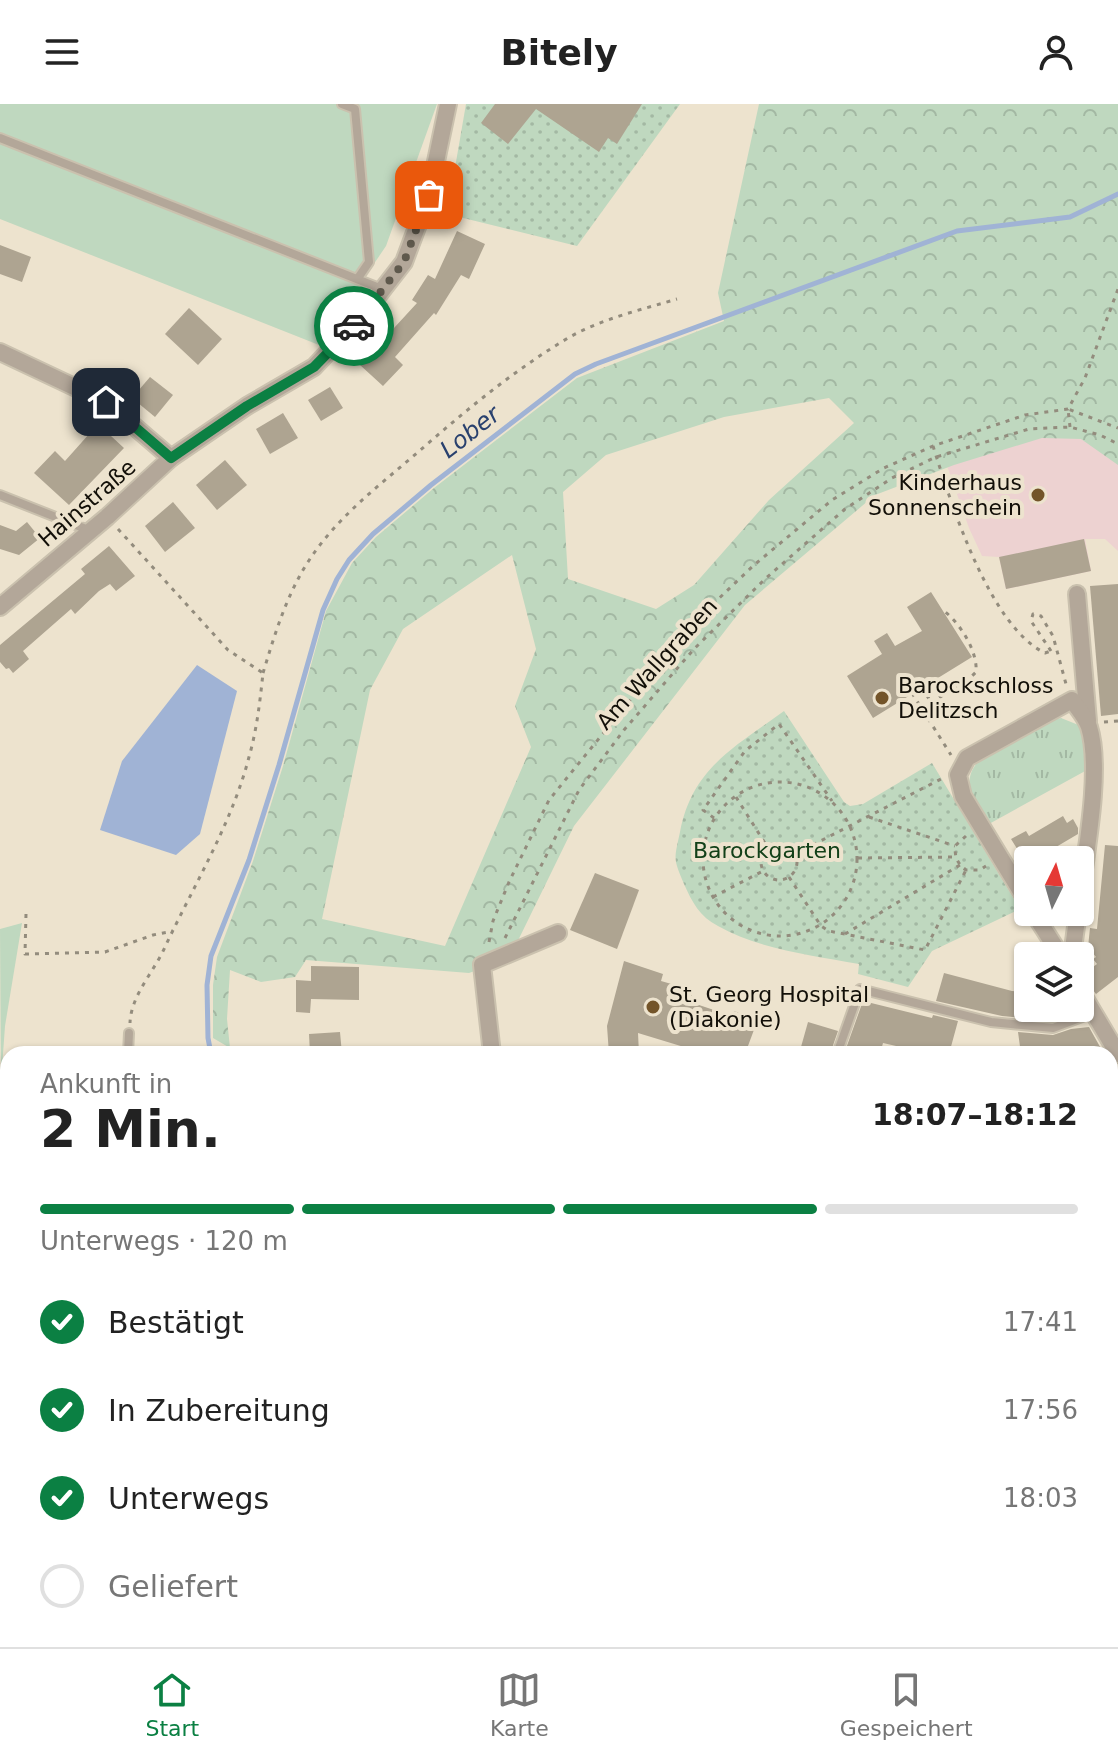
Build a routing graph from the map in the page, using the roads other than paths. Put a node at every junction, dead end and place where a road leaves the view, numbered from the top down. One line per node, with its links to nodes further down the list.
1 (342, 104): 4 (lane)
2 (448, 104): 5 (street, Hainstraße)
3 (0, 138): 4 (lane)
4 (358, 278): 5 (lane)
5 (383, 289): 7 (street, Hainstraße)
6 (0, 352): 7 (street)
7 (171, 458): 9 (street, Hainstraße)
8 (0, 495): 9 (lane)
9 (91, 531): 11 (street, Hainstraße)
10 (1077, 594): 12 (street)
11 (0, 607)
12 (1088, 723): 13 (street); 14 (street)
13 (1086, 846)
14 (1014, 880)
15 (558, 933): 20 (street)
16 (1094, 1015): 22 (street)
17 (1069, 1022): 21 (lane)
18 (129, 1033): 19 (lane)
19 (128, 1046)
20 (491, 1046)
21 (840, 1046)
22 (1113, 1046)

